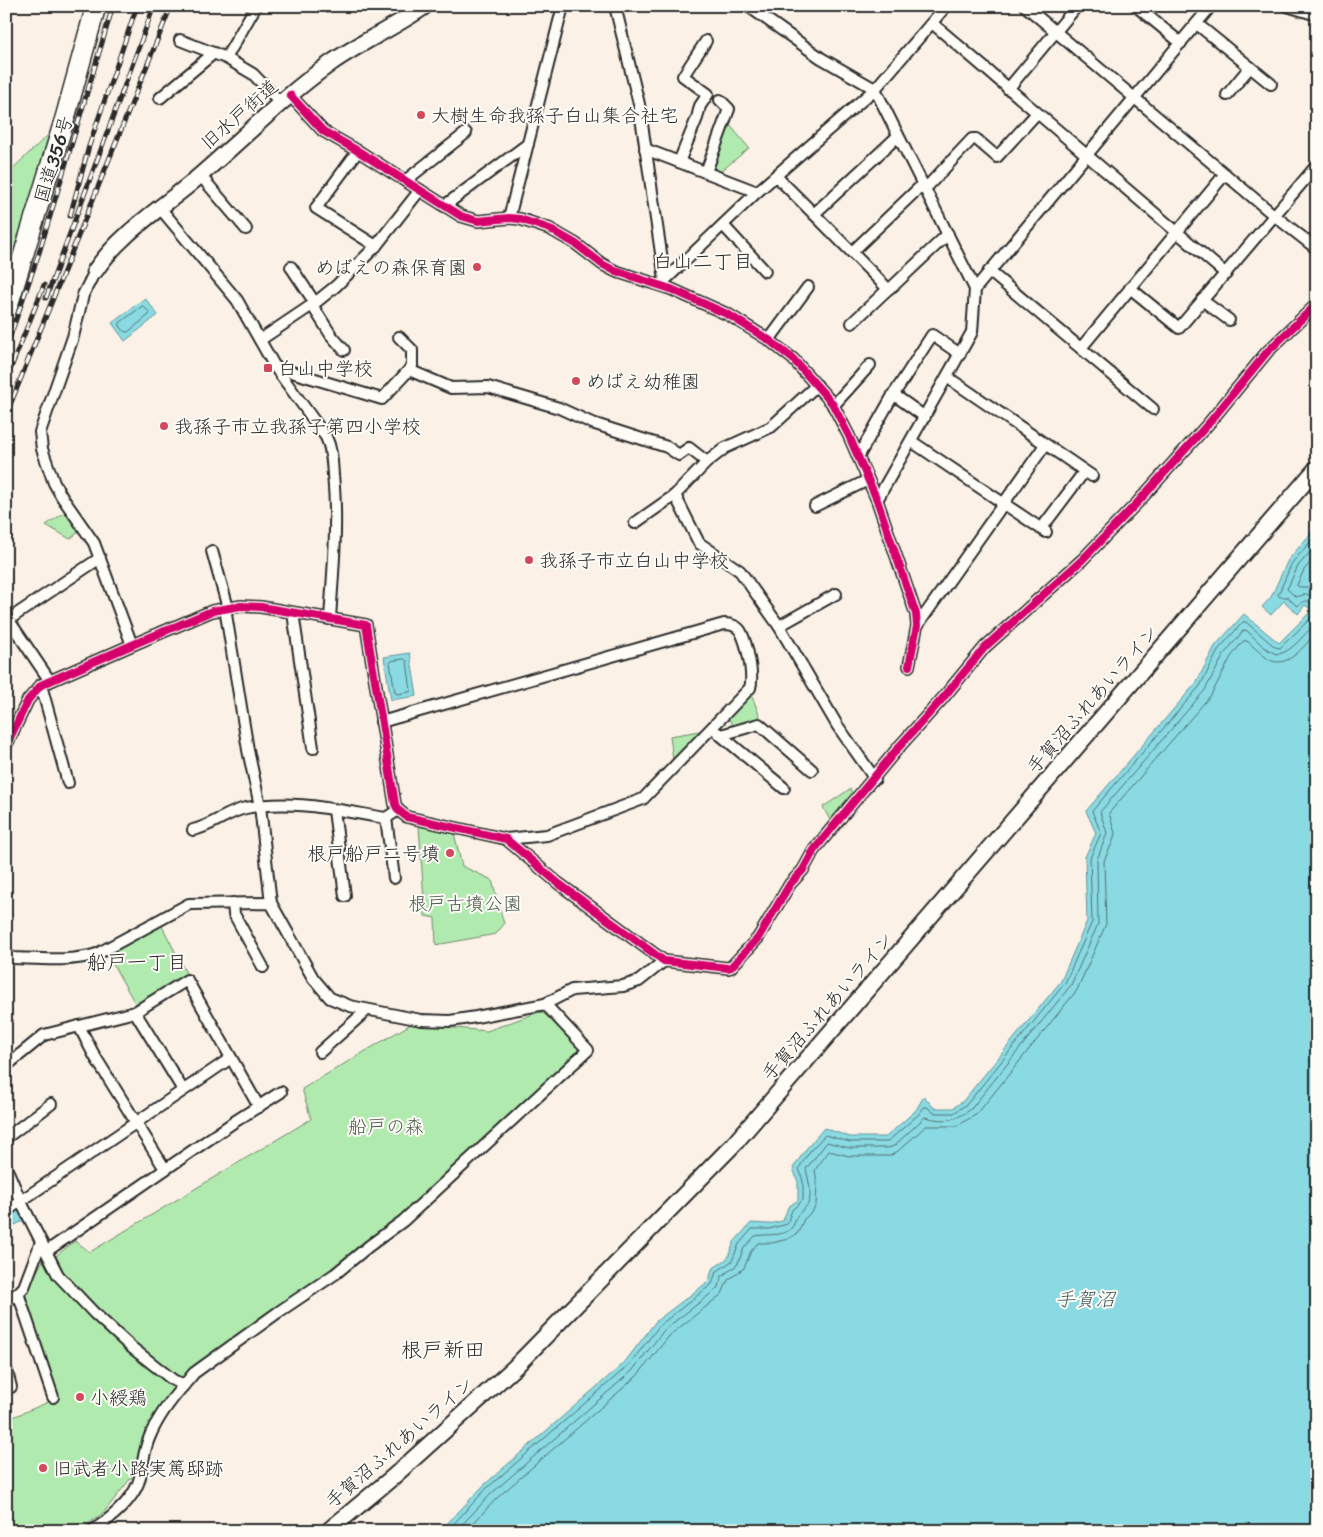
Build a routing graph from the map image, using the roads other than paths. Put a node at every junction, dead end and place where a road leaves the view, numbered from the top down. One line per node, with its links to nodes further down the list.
1 (96, 6): 67 (highway, 国道356号)
2 (256, 6): 21 (street)
3 (425, 6): 29 (street, 旧水戸街道)
4 (564, 6): 34 (street)
5 (615, 6): 35 (street)
6 (748, 6): 24 (street)
7 (946, 6): 14 (street)
8 (1024, 6): 16 (street)
9 (1077, 6): 16 (street)
10 (1136, 6): 19 (street)
11 (1211, 6): 15 (street)
12 (1288, 6): 13 (street)
13 (1317, 15)
14 (932, 23): 24 (street); 25 (street)
15 (1197, 24): 19 (street); 22 (street)
16 (1055, 32): 25 (street); 28 (street)
17 (180, 40): 20 (street)
18 (706, 41): 38 (street)
19 (1181, 43): 28 (street)
20 (214, 53): 21 (street); 27 (street)
21 (226, 58): 29 (street)
22 (1250, 67): 23 (street); 26 (street)
23 (1271, 84)
24 (876, 89): 33 (street); 43 (street)
25 (1008, 89): 31 (street)
26 (1227, 95)
27 (160, 98)
28 (1135, 98): 37 (street); 41 (street)
29 (286, 99): 36 (street); 42 (street, 旧水戸街道)
30 (720, 100): 40 (street)
31 (1036, 113): 37 (street); 45 (street)
32 (466, 133): 44 (street)
33 (898, 136): 45 (street); 50 (street)
34 (528, 144): 48 (street); 52 (street)
35 (645, 149): 38 (street); 65 (street)
36 (358, 151): 44 (street); 57 (street)
37 (1087, 156): 55 (street); 63 (street)
38 (680, 162): 40 (street)
39 (1317, 165): 51 (street)
40 (706, 172): 47 (street)
41 (1226, 174): 51 (street); 55 (street)
42 (200, 175): 49 (street, 旧水戸街道); 54 (street)
43 (776, 176): 47 (street); 50 (street)
44 (405, 181): 46 (street)
45 (924, 186): 56 (street); 59 (street)
46 (420, 190): 48 (street); 57 (street)
47 (757, 192): 53 (street)
48 (444, 206): 52 (street)
49 (160, 208): 61 (street, 旧水戸街道); 78 (street)
50 (814, 214): 59 (street)
51 (1274, 216): 58 (street); 64 (street)
52 (510, 218): 65 (street)
53 (723, 225): 62 (street); 65 (street)
54 (246, 229)
55 (1177, 232): 64 (street); 68 (street)
56 (948, 234): 69 (street); 70 (street)
57 (376, 246): 72 (street)
58 (1317, 249)
59 (852, 252): 69 (street)
60 (291, 267): 72 (street)
61 (95, 270): 104 (street)
62 (765, 271)
63 (989, 271): 70 (street); 80 (street)
64 (1226, 274): 71 (street)
65 (662, 282): 79 (street)
66 (808, 287): 79 (street)
67 (10, 288): 74 (highway, 国道356号)
68 (1130, 288): 71 (street); 80 (street)
69 (888, 289): 76 (street)
70 (974, 289): 82 (street)
71 (1202, 300): 75 (street)
72 (313, 304): 78 (street); 81 (street)
73 (1317, 304): 121 (street)
74 (6, 312)
75 (1229, 320)
76 (852, 323)
77 (399, 337): 85 (street)
78 (260, 340): 84 (street)
79 (768, 340): 87 (street)
80 (1081, 348): 90 (street)
81 (344, 350)
82 (960, 354): 86 (street); 88 (street)
83 (870, 365): 89 (street)
84 (275, 367): 85 (street); 109 (street)
85 (409, 370): 95 (street)
86 (947, 377): 91 (street); 93 (street)
87 (818, 385): 89 (street); 95 (street)
88 (893, 394): 91 (street); 94 (street)
89 (833, 406): 94 (street)
90 (1153, 409)
91 (925, 417): 92 (street)
92 (911, 441): 99 (street); 100 (street)
93 (1045, 445): 100 (street); 100 (street)
94 (858, 457): 97 (street)
95 (707, 462): 98 (street)
96 (1317, 468): 162 (street, 手賀沼ふれあいライン)
97 (868, 480): 99 (street); 101 (street)
98 (675, 496): 102 (street); 110 (street)
99 (877, 500): 111 (street)
100 (1003, 505): 111 (street)
101 (815, 506)
102 (635, 523)
103 (212, 551): 106 (street)
104 (100, 558): 108 (street); 112 (street)
105 (836, 594): 110 (street)
106 (226, 608): 107 (street); 112 (street); 124 (street)
107 (293, 613): 109 (street); 119 (street)
108 (7, 618): 114 (street)
109 (330, 619): 115 (street)
110 (779, 626): 121 (street)
111 (917, 626): 113 (street)
112 (132, 644): 114 (street)
113 (909, 666)
114 (45, 683): 118 (street); 122 (street)
115 (381, 722): 116 (street); 126 (street)
116 (712, 727): 117 (street); 129 (street)
117 (721, 735): 120 (street); 123 (street)
118 (6, 746)
119 (313, 748)
120 (812, 770)
121 (875, 779): 135 (street)
122 (68, 783)
123 (784, 788)
124 (260, 806): 125 (street); 128 (street); 133 (street)
125 (334, 810): 127 (street); 131 (street)
126 (398, 810): 127 (street); 129 (street)
127 (386, 818): 130 (street)
128 (193, 830)
129 (506, 839): 135 (street)
130 (394, 878)
131 (345, 896)
132 (233, 903): 133 (street); 134 (street); 136 (street)
133 (271, 903): 138 (street)
134 (6, 955)
135 (664, 961): 137 (street)
136 (263, 967)
137 (545, 1004): 138 (street); 158 (street)
138 (367, 1010): 141 (street)
139 (136, 1012): 140 (street); 142 (street); 144 (street)
140 (79, 1026): 143 (street); 148 (street)
141 (320, 1052)
142 (231, 1058): 144 (street); 147 (street)
143 (6, 1066)
144 (183, 1090): 148 (street)
145 (281, 1092): 147 (street)
146 (51, 1104): 149 (street)
147 (259, 1107): 151 (street)
148 (136, 1122): 151 (street); 152 (street)
149 (6, 1138)
150 (6, 1168): 152 (street)
151 (166, 1170): 154 (street)
152 (21, 1202): 153 (street); 154 (street)
153 (6, 1211)
154 (44, 1247): 155 (street); 158 (street)
155 (18, 1292): 156 (street); 160 (street)
156 (6, 1302)
157 (6, 1368): 159 (street)
158 (184, 1385): 161 (street)
159 (11, 1386)
160 (53, 1397)
161 (92, 1531)
162 (328, 1531)

